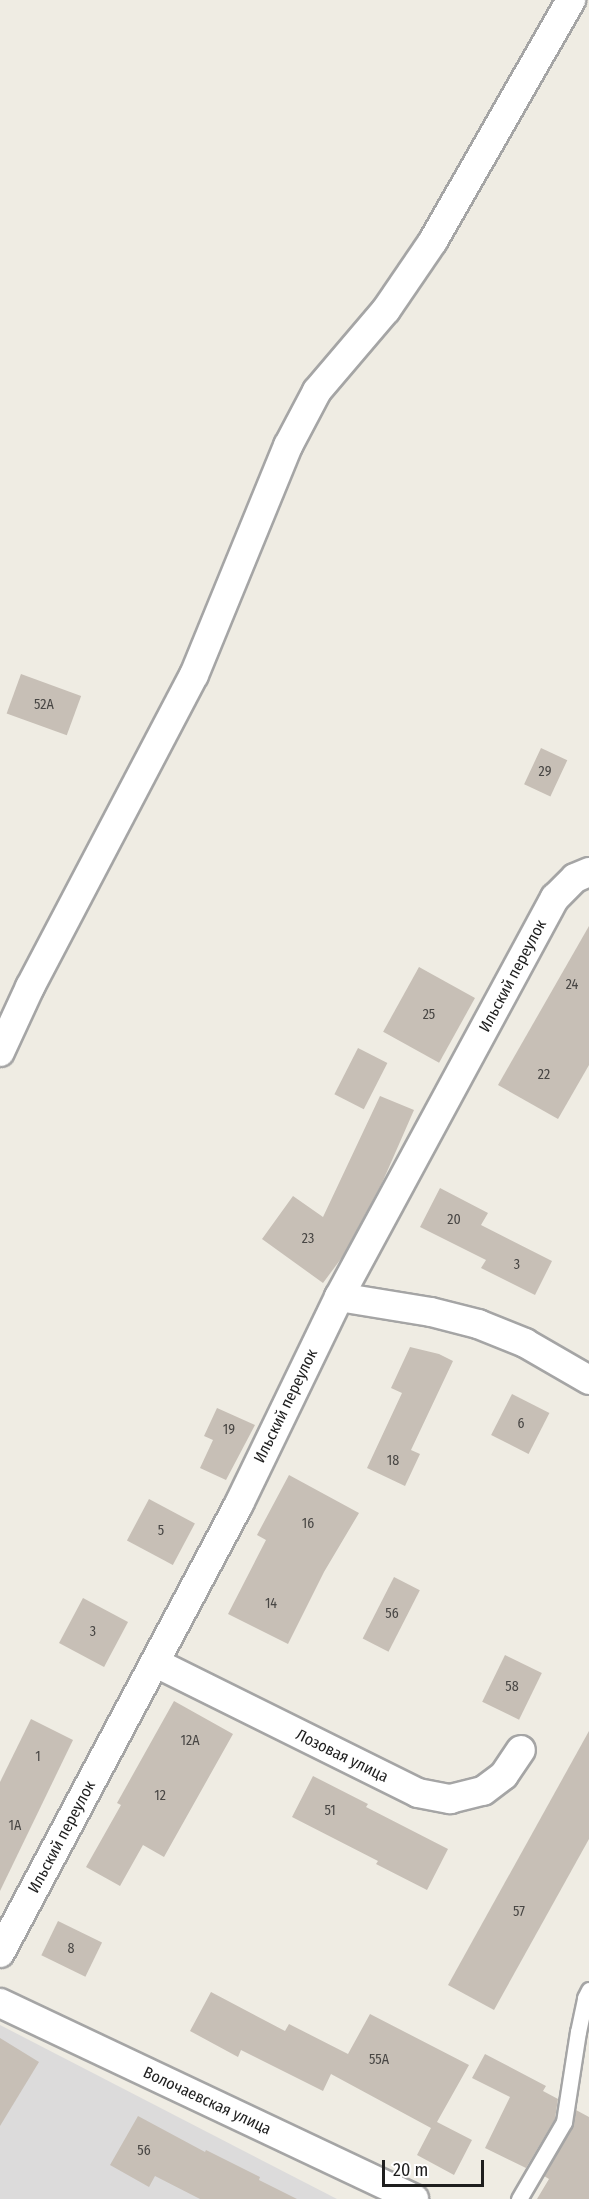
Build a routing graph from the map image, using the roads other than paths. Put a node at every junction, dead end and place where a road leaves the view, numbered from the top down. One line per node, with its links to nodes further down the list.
1 (571, 0): 3 (street)
2 (589, 872): 4 (street, Ильский переулок)
3 (0, 1052)
4 (339, 1297): 5 (street); 6 (street, Ильский переулок)
5 (589, 1380)
6 (156, 1663): 7 (street, Лозовая улица); 8 (street, Ильский переулок)
7 (521, 1750)
8 (0, 1953)
9 (589, 1990): 12 (lane)
10 (0, 2004): 11 (street, Волочаевская улица)
11 (414, 2199)
12 (519, 2199)

